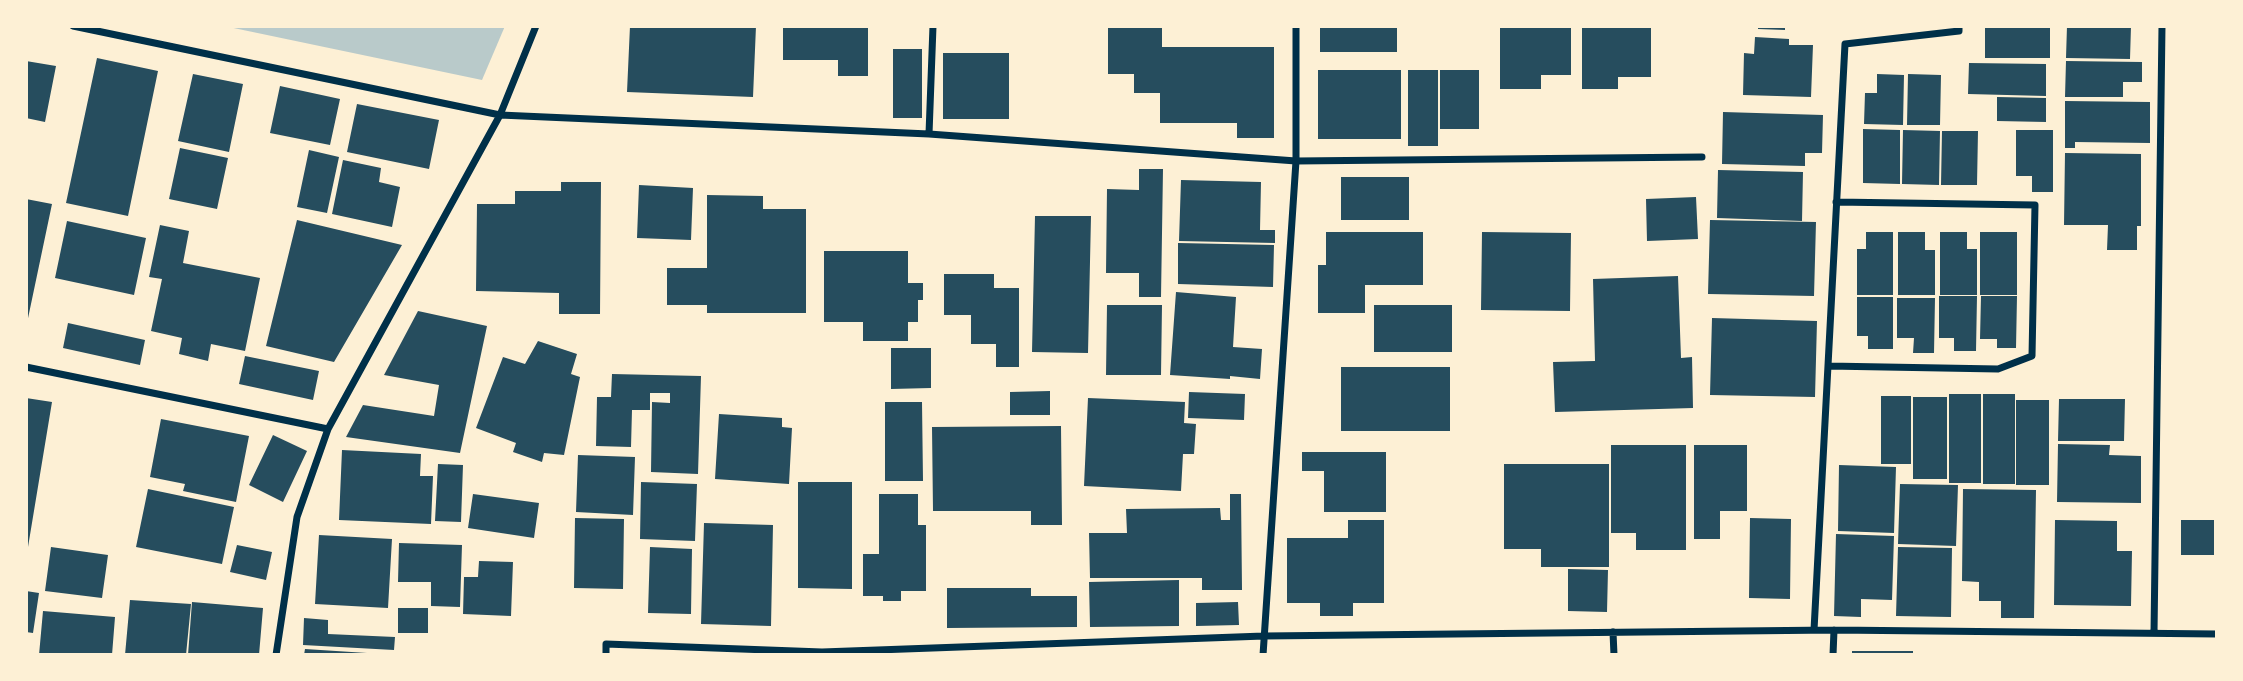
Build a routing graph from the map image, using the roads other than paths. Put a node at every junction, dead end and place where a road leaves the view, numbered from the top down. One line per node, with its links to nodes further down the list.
1 (73, 26): 7 (street)
2 (536, 26): 7 (street)
3 (933, 26): 8 (street)
4 (1296, 26): 10 (street)
5 (1959, 26): 11 (street)
6 (2162, 26): 18 (street)
7 (500, 115): 8 (street); 14 (street)
8 (929, 134): 10 (street)
9 (1702, 157): 10 (street)
10 (1296, 161): 20 (street)
11 (1836, 202): 12 (street); 12 (street)
12 (1828, 366): 16 (street)
13 (26, 367): 14 (street)
14 (328, 429): 21 (street)
15 (1834, 630): 16 (street); 18 (street); 25 (street)
16 (1814, 631): 17 (street)
17 (1613, 632): 20 (street); 24 (street)
18 (2154, 633): 19 (street)
19 (2217, 634)
20 (1264, 636): 22 (street); 23 (street)
21 (276, 655)
22 (606, 655)
23 (1263, 655)
24 (1614, 655)
25 (1833, 655)

